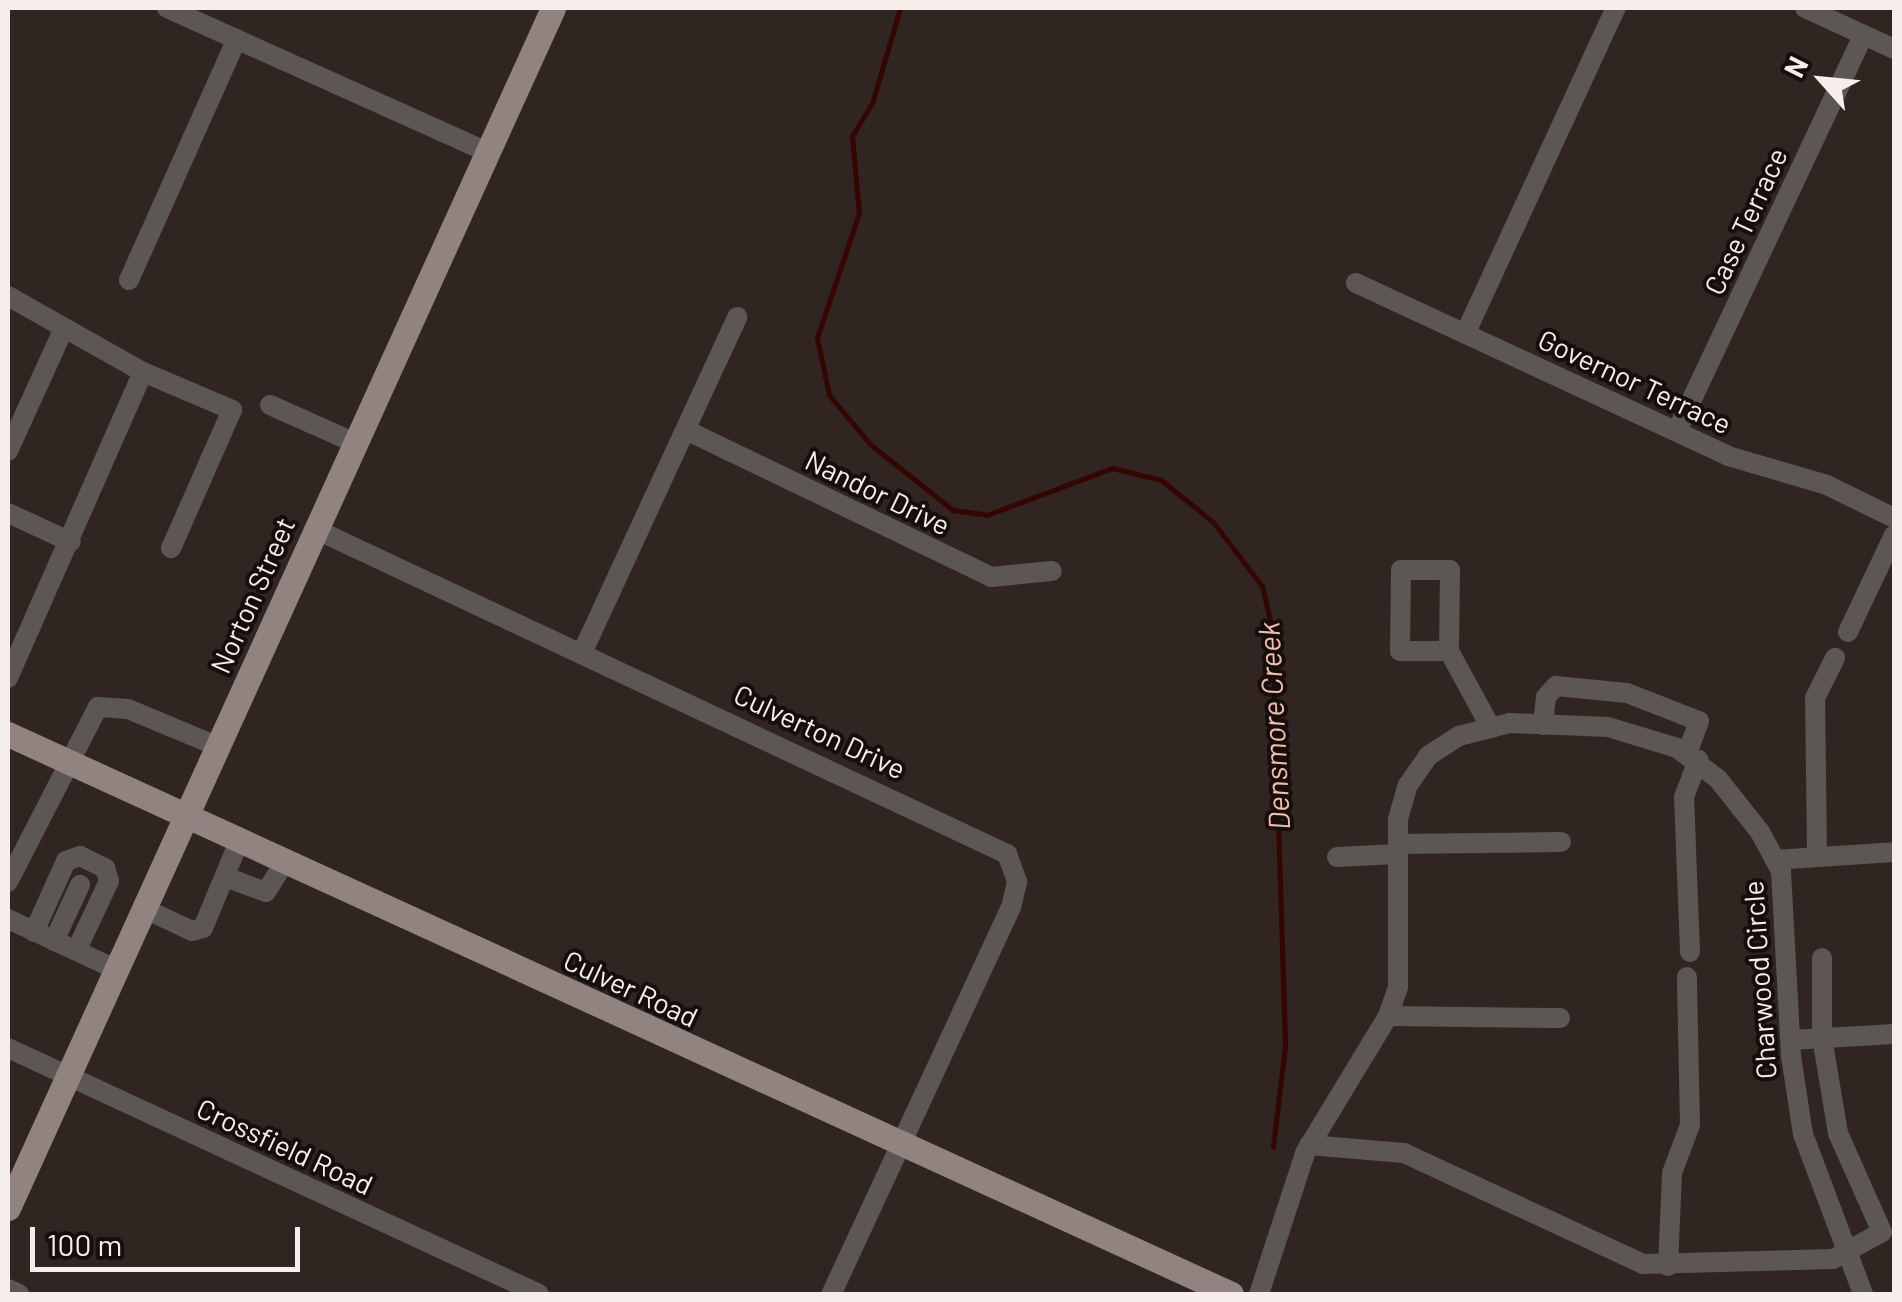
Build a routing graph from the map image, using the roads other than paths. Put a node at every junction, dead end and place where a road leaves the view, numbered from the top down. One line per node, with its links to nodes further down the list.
1 (166, 8): 6 (street)
2 (553, 8): 8 (main road, Norton Street)
3 (1616, 8): 14 (street)
4 (1805, 8): 5 (street)
5 (1862, 34): 7 (street); 18 (street, Case Terrace)
6 (238, 39): 8 (street); 9 (street)
7 (1894, 49)
8 (487, 152): 19 (main road, Norton Street)
9 (129, 280)
10 (1356, 283): 14 (street, Governor Terrace)
11 (8, 296): 13 (street)
12 (736, 317): 17 (street)
13 (64, 328): 15 (street); 20 (street)
14 (1466, 332): 18 (street, Governor Terrace)
15 (143, 372): 24 (street); 26 (street)
16 (270, 405): 19 (street)
17 (686, 430): 27 (street, Nandor Drive); 30 (street)
18 (1678, 431): 22 (street, Governor Terrace)
19 (354, 443): 23 (main road, Norton Street)
20 (8, 451)
21 (8, 512): 24 (street)
22 (1894, 518)
23 (316, 529): 30 (street, Culverton Drive); 36 (main road, Norton Street)
24 (75, 532): 32 (street)
25 (1894, 535): 28 (street)
26 (171, 548)
27 (1052, 571)
28 (1848, 632)
29 (1449, 650): 29 (street); 34 (street)
30 (583, 651): 67 (street, Culverton Drive)
31 (1835, 658): 44 (street)
32 (8, 678)
33 (1543, 725): 34 (street, Charwood Circle); 37 (street, Charwood Circle); 37 (street)
34 (1491, 728): 42 (street, Charwood Circle)
35 (8, 734): 38 (main road, Culver Road)
36 (217, 746): 38 (street); 39 (main road, Norton Street)
37 (1692, 757): 47 (street, Charwood Circle); 55 (street)
38 (66, 760): 39 (main road, Culver Road); 49 (street)
39 (186, 812): 40 (main road, Culver Road); 51 (main road, Norton Street)
40 (240, 838): 46 (main road, Culver Road); 48 (street)
41 (1560, 842): 42 (street)
42 (1398, 849): 45 (street); 59 (street, Charwood Circle)
43 (1894, 852): 44 (street)
44 (1817, 855): 47 (street)
45 (1337, 857)
46 (286, 860): 48 (street); 67 (main road, Culver Road)
47 (1775, 860): 63 (street, Charwood Circle)
48 (228, 878): 51 (street)
49 (8, 882)
50 (80, 884): 53 (street)
51 (143, 908): 57 (main road, Norton Street)
52 (8, 920): 53 (street)
53 (44, 936): 54 (street); 54 (street)
54 (76, 951): 57 (street)
55 (1690, 952)
56 (1822, 958): 62 (street)
57 (115, 969): 65 (main road, Norton Street)
58 (1687, 978): 70 (street)
59 (1388, 1016): 60 (street); 66 (street, Charwood Circle)
60 (1560, 1018)
61 (1894, 1034): 62 (street)
62 (1822, 1037): 63 (street); 69 (street)
63 (1790, 1040): 69 (street, Charwood Circle)
64 (8, 1048): 65 (street, Crossfield Road)
65 (68, 1075): 68 (main road, Norton Street); 73 (street, Crossfield Road)
66 (1309, 1145): 70 (street); 76 (street, Charwood Circle)
67 (900, 1147): 74 (street, Culverton Drive); 75 (main road, Culver Road)
68 (8, 1208)
69 (1849, 1248): 70 (street); 77 (street, Charwood Circle)
70 (1668, 1266)
71 (8, 1289): 72 (street)
72 (19, 1294)
73 (539, 1294)
74 (830, 1294)
75 (1231, 1294)
76 (1258, 1294)
77 (1863, 1294)

